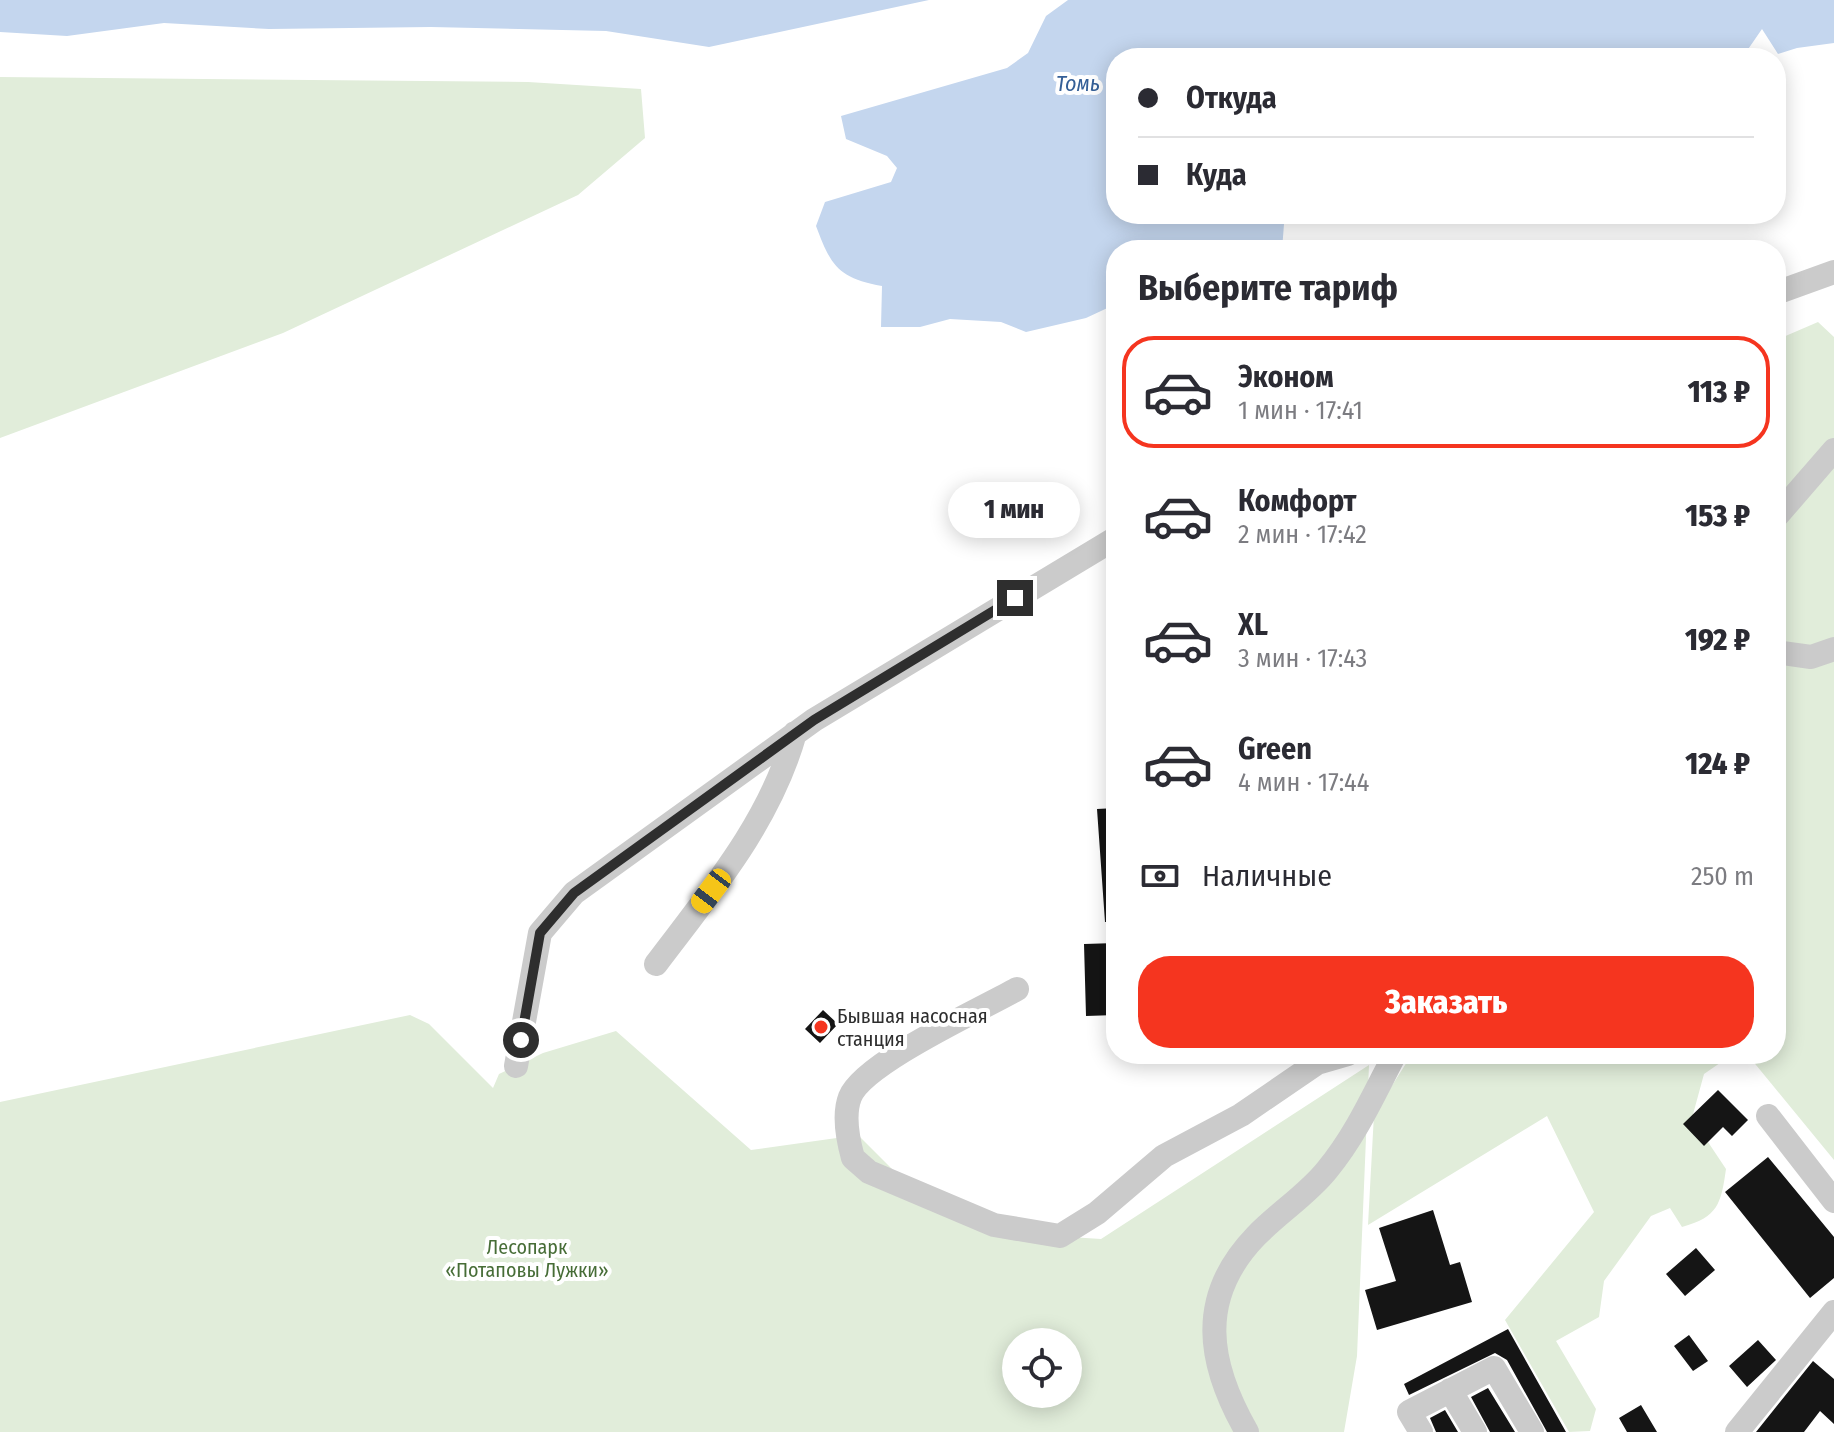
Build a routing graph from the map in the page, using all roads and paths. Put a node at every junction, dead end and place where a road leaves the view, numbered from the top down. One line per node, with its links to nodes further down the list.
1 (1834, 272): 2 (lane)
2 (1786, 289)
3 (1834, 450): 4 (lane)
4 (1786, 505)
5 (1106, 544): 8 (lane)
6 (1834, 649): 7 (lane)
7 (1786, 653)
8 (795, 733): 9 (lane); 13 (lane)
9 (656, 964)
10 (1017, 989): 11 (lane)
11 (1316, 1064)
12 (1390, 1064): 18 (lane)
13 (516, 1066)
14 (1768, 1116): 15 (lane)
15 (1834, 1201)
16 (1834, 1312): 22 (lane)
17 (1450, 1390): 19 (lane); 20 (lane); 21 (lane)
18 (1247, 1432)
19 (1421, 1432)
20 (1475, 1432)
21 (1532, 1432)
22 (1737, 1432)

